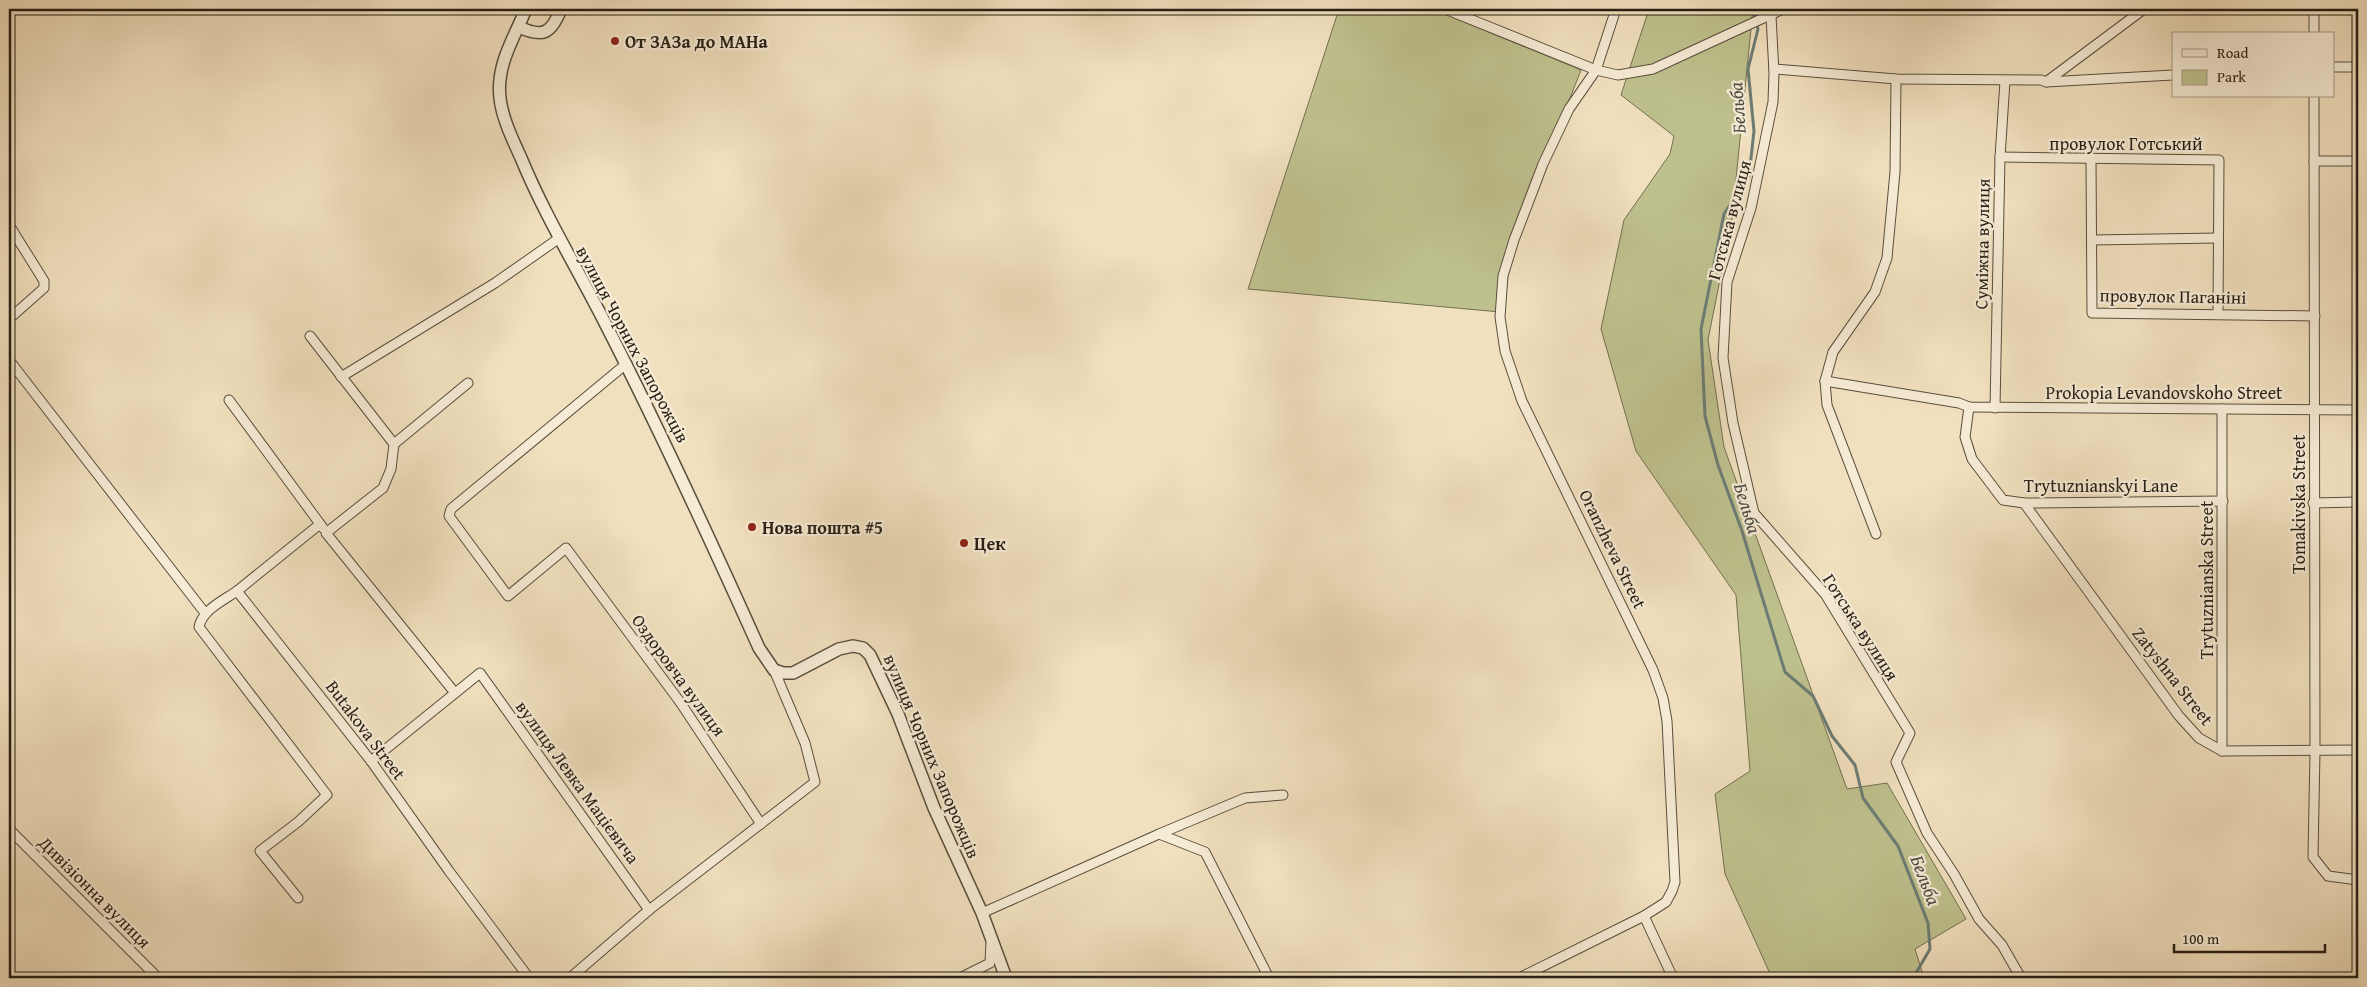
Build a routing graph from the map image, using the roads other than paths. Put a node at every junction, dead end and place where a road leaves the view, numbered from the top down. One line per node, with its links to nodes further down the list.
1 (526, 9): 9 (street, вулиця Чорних Запорожців)
2 (561, 9): 9 (street)
3 (1445, 9): 14 (street)
4 (1616, 9): 14 (street, Oranzheva Street)
5 (1783, 9): 8 (street)
6 (2144, 9): 18 (street)
7 (2314, 9): 10 (street)
8 (1767, 18): 13 (street, Готська вулиця); 14 (street)
9 (519, 27): 26 (street, вулиця Чорних Запорожців)
10 (2314, 32)
11 (2334, 67): 12 (street)
12 (2358, 67)
13 (1774, 69): 16 (street); 77 (street, Готська вулиця)
14 (1596, 70): 67 (street, Oranzheva Street)
15 (2172, 75): 18 (street)
16 (1896, 78): 17 (street); 35 (street)
17 (2005, 81): 18 (street); 20 (street, Суміжна вулиця)
18 (2046, 82)
19 (2314, 98): 22 (street, Tomakivska Street)
20 (2000, 157): 21 (street, провулок Готський); 39 (street, Суміжна вулиця)
21 (2091, 160): 25 (street, провулок Готський); 27 (street, провулок Паганіні)
22 (2314, 161): 23 (street); 29 (street, Tomakivska Street)
23 (2358, 161)
24 (9, 225): 30 (street)
25 (2218, 238): 27 (street); 28 (street, провулок Готський)
26 (558, 239): 33 (street, вулиця Чорних Запорожців); 34 (street)
27 (2092, 240): 28 (street, провулок Паганіні)
28 (2218, 314): 29 (street, провулок Паганіні)
29 (2315, 316): 41 (street, Tomakivska Street)
30 (9, 319)
31 (310, 336): 34 (street)
32 (9, 360): 52 (street)
33 (626, 364): 53 (street, вулиця Чорних Запорожців); 60 (street, Оздоровча вулиця)
34 (340, 377): 43 (street)
35 (1825, 382): 38 (street, Prokopia Levandovskoho Street); 50 (street)
36 (468, 383): 43 (street)
37 (229, 400): 48 (street)
38 (1969, 407): 39 (street, Prokopia Levandovskoho Street); 46 (street, Trytuznianskyi Lane)
39 (1995, 408): 40 (street, Prokopia Levandovskoho Street)
40 (2222, 409): 41 (street, Prokopia Levandovskoho Street); 44 (street, Trytuznianska Street)
41 (2315, 409): 42 (street, Prokopia Levandovskoho Street); 47 (street, Tomakivska Street)
42 (2358, 410)
43 (394, 444): 49 (street)
44 (2223, 501): 46 (street, Trytuznianskyi Lane); 57 (street, Trytuznianska Street)
45 (2358, 502): 47 (street)
46 (2024, 503): 57 (street, Zatyshna Street)
47 (2313, 503): 55 (street, Tomakivska Street)
48 (320, 524): 49 (street); 51 (street)
49 (326, 533): 54 (street)
50 (1876, 534)
51 (237, 591): 52 (street); 58 (street, Butakova Street)
52 (205, 614): 64 (street)
53 (774, 670): 60 (street, вулиця Чорних Запорожців); 66 (street, вулиця Чорних Запорожців)
54 (455, 693): 58 (street); 65 (street, вулиця Левка Мацієвича)
55 (2315, 750): 56 (street); 57 (street); 63 (street, Tomakivska Street)
56 (2358, 750)
57 (2222, 751)
58 (371, 761): 71 (street, Butakova Street)
59 (1283, 795): 62 (street)
60 (761, 824): 65 (street)
61 (9, 829): 70 (street, Дивізіонна вулиця)
62 (1159, 834): 66 (street); 69 (street)
63 (2358, 880)
64 (298, 898)
65 (649, 910): 72 (street)
66 (982, 913): 68 (street)
67 (1644, 916): 75 (street, Oranzheva Street); 76 (street)
68 (991, 938): 73 (street); 74 (street)
69 (1266, 976)
70 (158, 978)
71 (529, 978)
72 (570, 978)
73 (960, 978)
74 (1006, 978)
75 (1519, 978)
76 (1673, 978)
77 (2021, 978)

